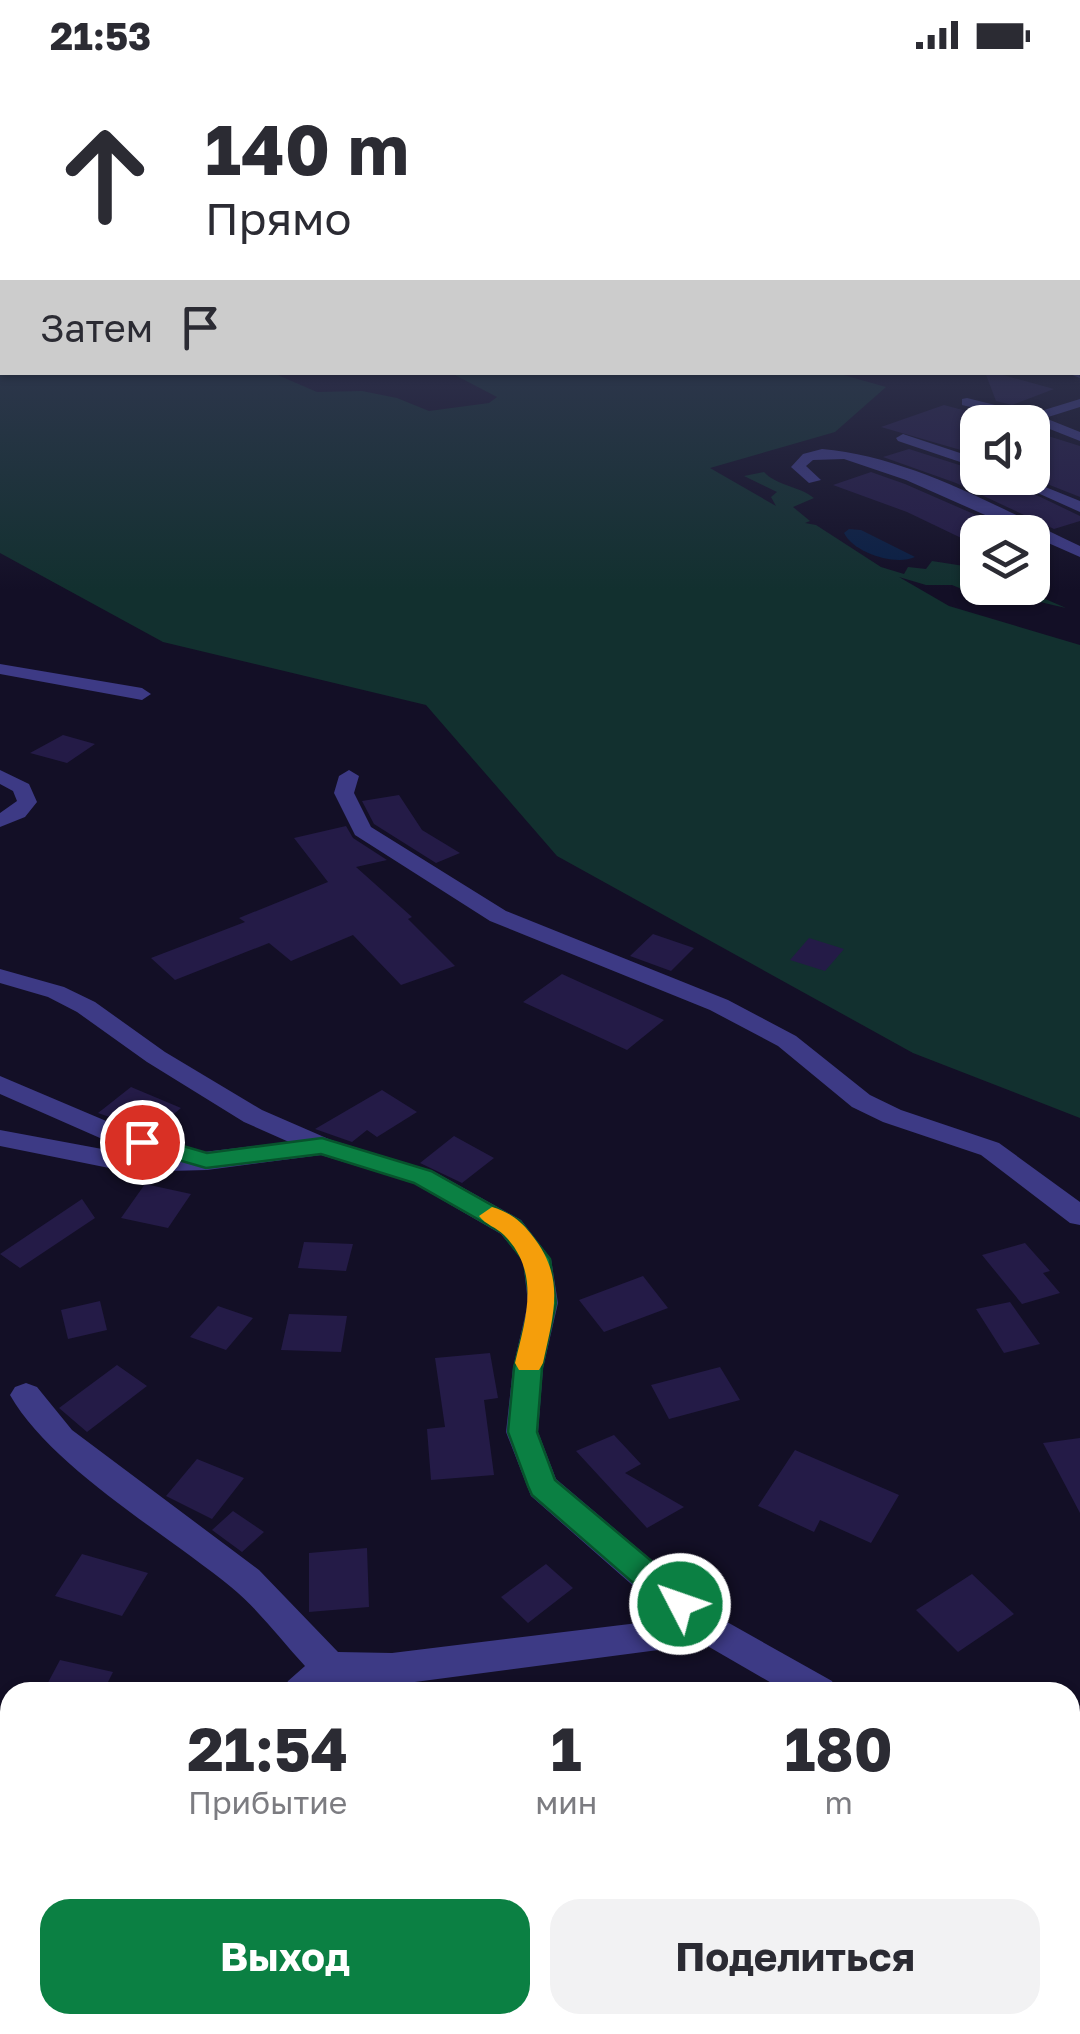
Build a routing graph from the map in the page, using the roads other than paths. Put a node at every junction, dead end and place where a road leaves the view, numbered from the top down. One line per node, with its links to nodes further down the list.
1 (1050, 425): 2 (street)
2 (1080, 437)
3 (903, 438): 4 (street)
4 (960, 458)
5 (814, 480): 8 (street)
6 (1050, 494): 7 (street)
7 (1080, 507)
8 (1080, 552)
9 (0, 669): 10 (street)
10 (142, 694)
11 (0, 776): 13 (street)
12 (349, 776): 19 (street)
13 (0, 822)
14 (0, 976): 17 (street)
15 (0, 1084): 18 (street)
16 (0, 1138): 18 (street)
17 (322, 1146): 18 (street); 21 (street)
18 (206, 1160)
19 (1080, 1216)
20 (26, 1395): 22 (street)
21 (708, 1628): 23 (street); 25 (street)
22 (329, 1667): 23 (street); 24 (street)
23 (394, 1681)
24 (312, 1682)
25 (802, 1682)

